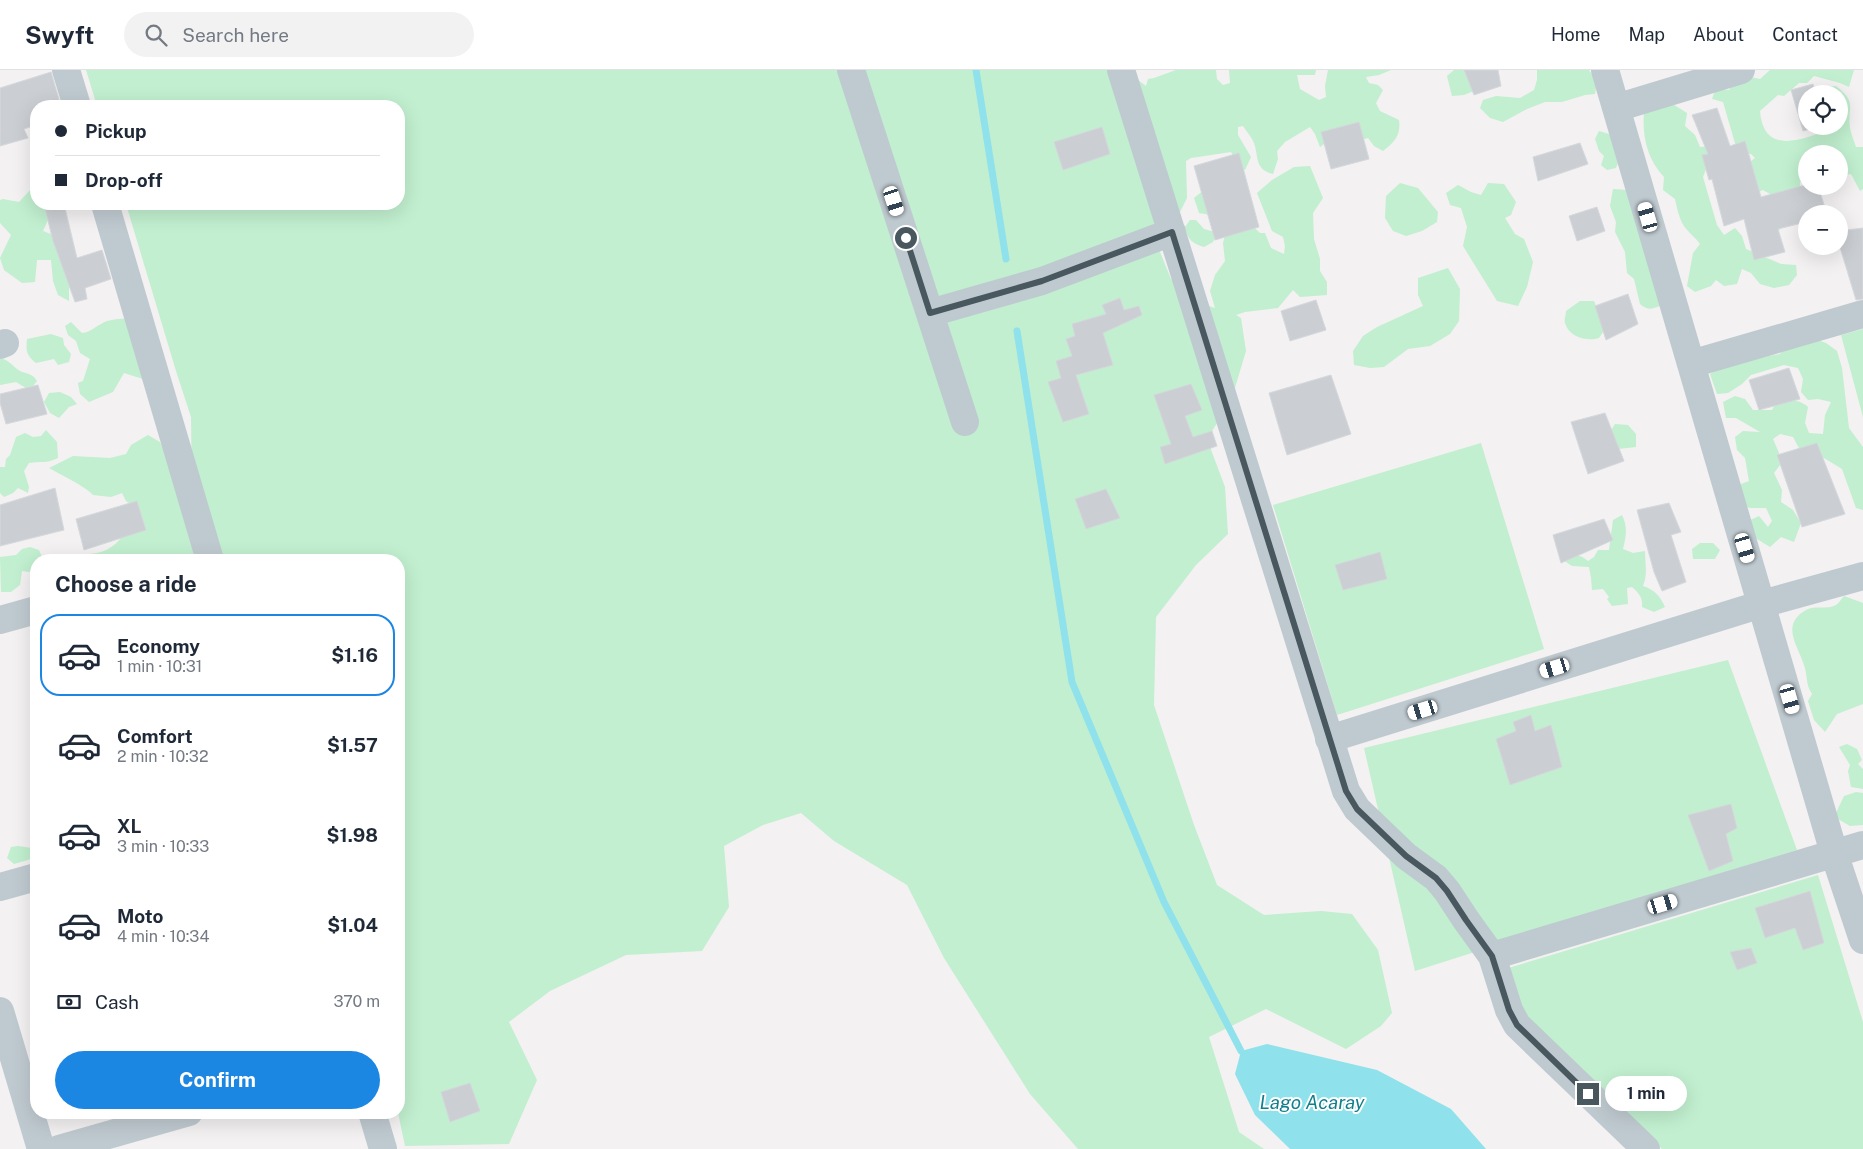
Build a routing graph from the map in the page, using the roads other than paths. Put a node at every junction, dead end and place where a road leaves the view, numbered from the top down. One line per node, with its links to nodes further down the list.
1 (66, 70): 6 (street)
2 (851, 70): 10 (street)
3 (1121, 70): 9 (street)
4 (1605, 70): 7 (street)
5 (1741, 70): 7 (street)
6 (75, 100)
7 (1616, 108): 12 (street)
8 (108, 210): 14 (street)
9 (1172, 232): 10 (street); 19 (street)
10 (930, 313): 13 (street)
11 (1863, 314): 12 (street)
12 (1691, 364): 16 (street)
13 (965, 422)
14 (208, 554)
15 (1863, 576): 16 (street)
16 (1762, 604): 19 (street); 21 (street)
17 (30, 612): 18 (street)
18 (0, 620)
19 (1329, 739): 25 (street)
20 (1863, 845): 21 (street)
21 (1834, 853): 24 (street); 25 (street)
22 (30, 879): 23 (street)
23 (0, 887)
24 (1863, 940)
25 (1492, 956): 34 (street)
26 (0, 1011): 27 (street)
27 (30, 1112)
28 (32, 1119): 31 (street)
29 (164, 1119): 32 (street)
30 (374, 1119): 33 (street)
31 (41, 1149)
32 (59, 1149)
33 (383, 1149)
34 (1646, 1149)

